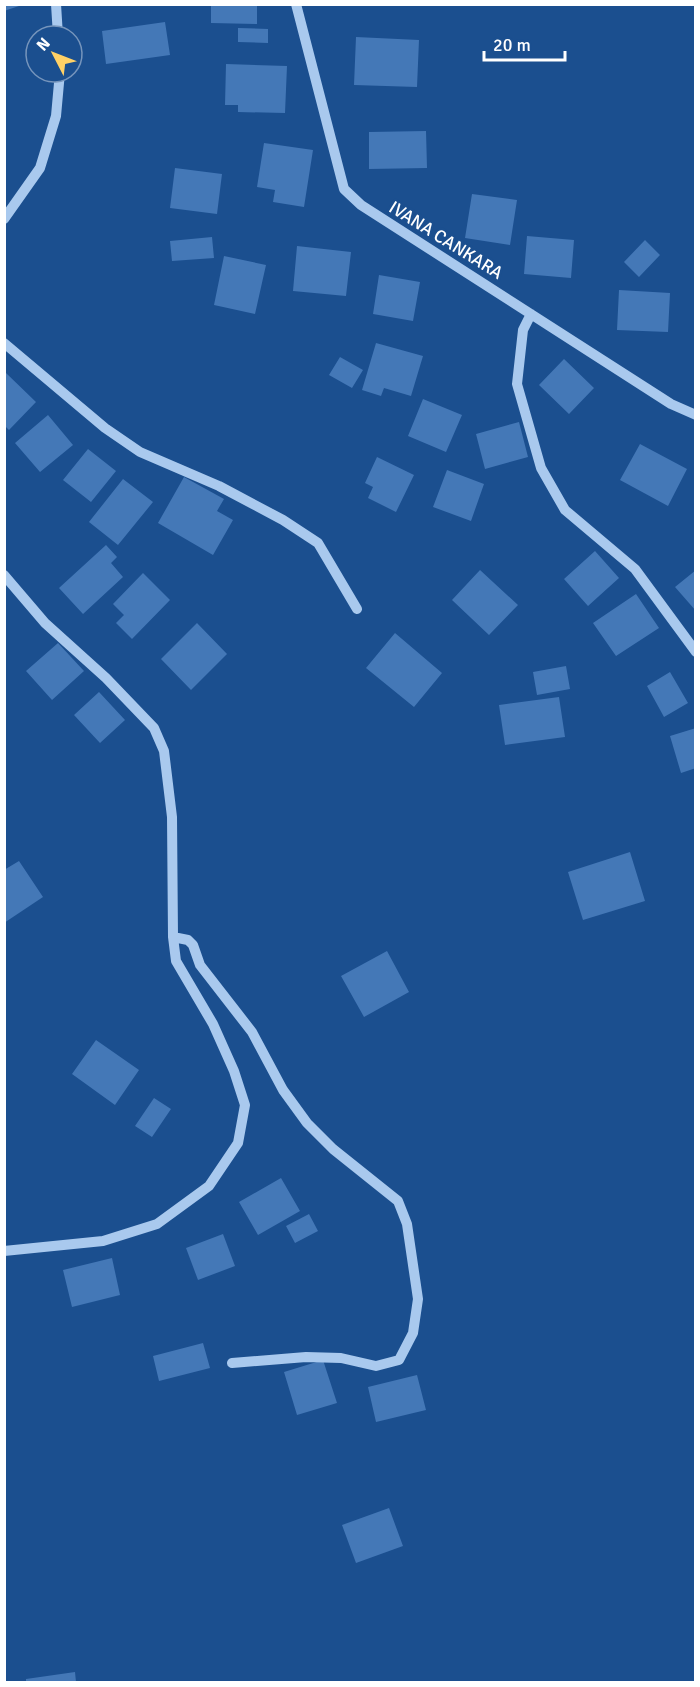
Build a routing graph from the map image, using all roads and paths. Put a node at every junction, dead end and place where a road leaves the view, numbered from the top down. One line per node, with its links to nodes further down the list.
1 (56, 4): 3 (street)
2 (296, 4): 6 (street, IVANA CANKARA)
3 (57, 24)
4 (59, 84): 5 (street)
5 (4, 219)
6 (531, 314): 8 (street, IVANA CANKARA); 11 (street)
7 (4, 343): 10 (street)
8 (696, 415)
9 (4, 575): 12 (street)
10 (357, 609)
11 (696, 652)
12 (173, 937): 13 (street); 14 (street)
13 (4, 1251)
14 (232, 1363)

